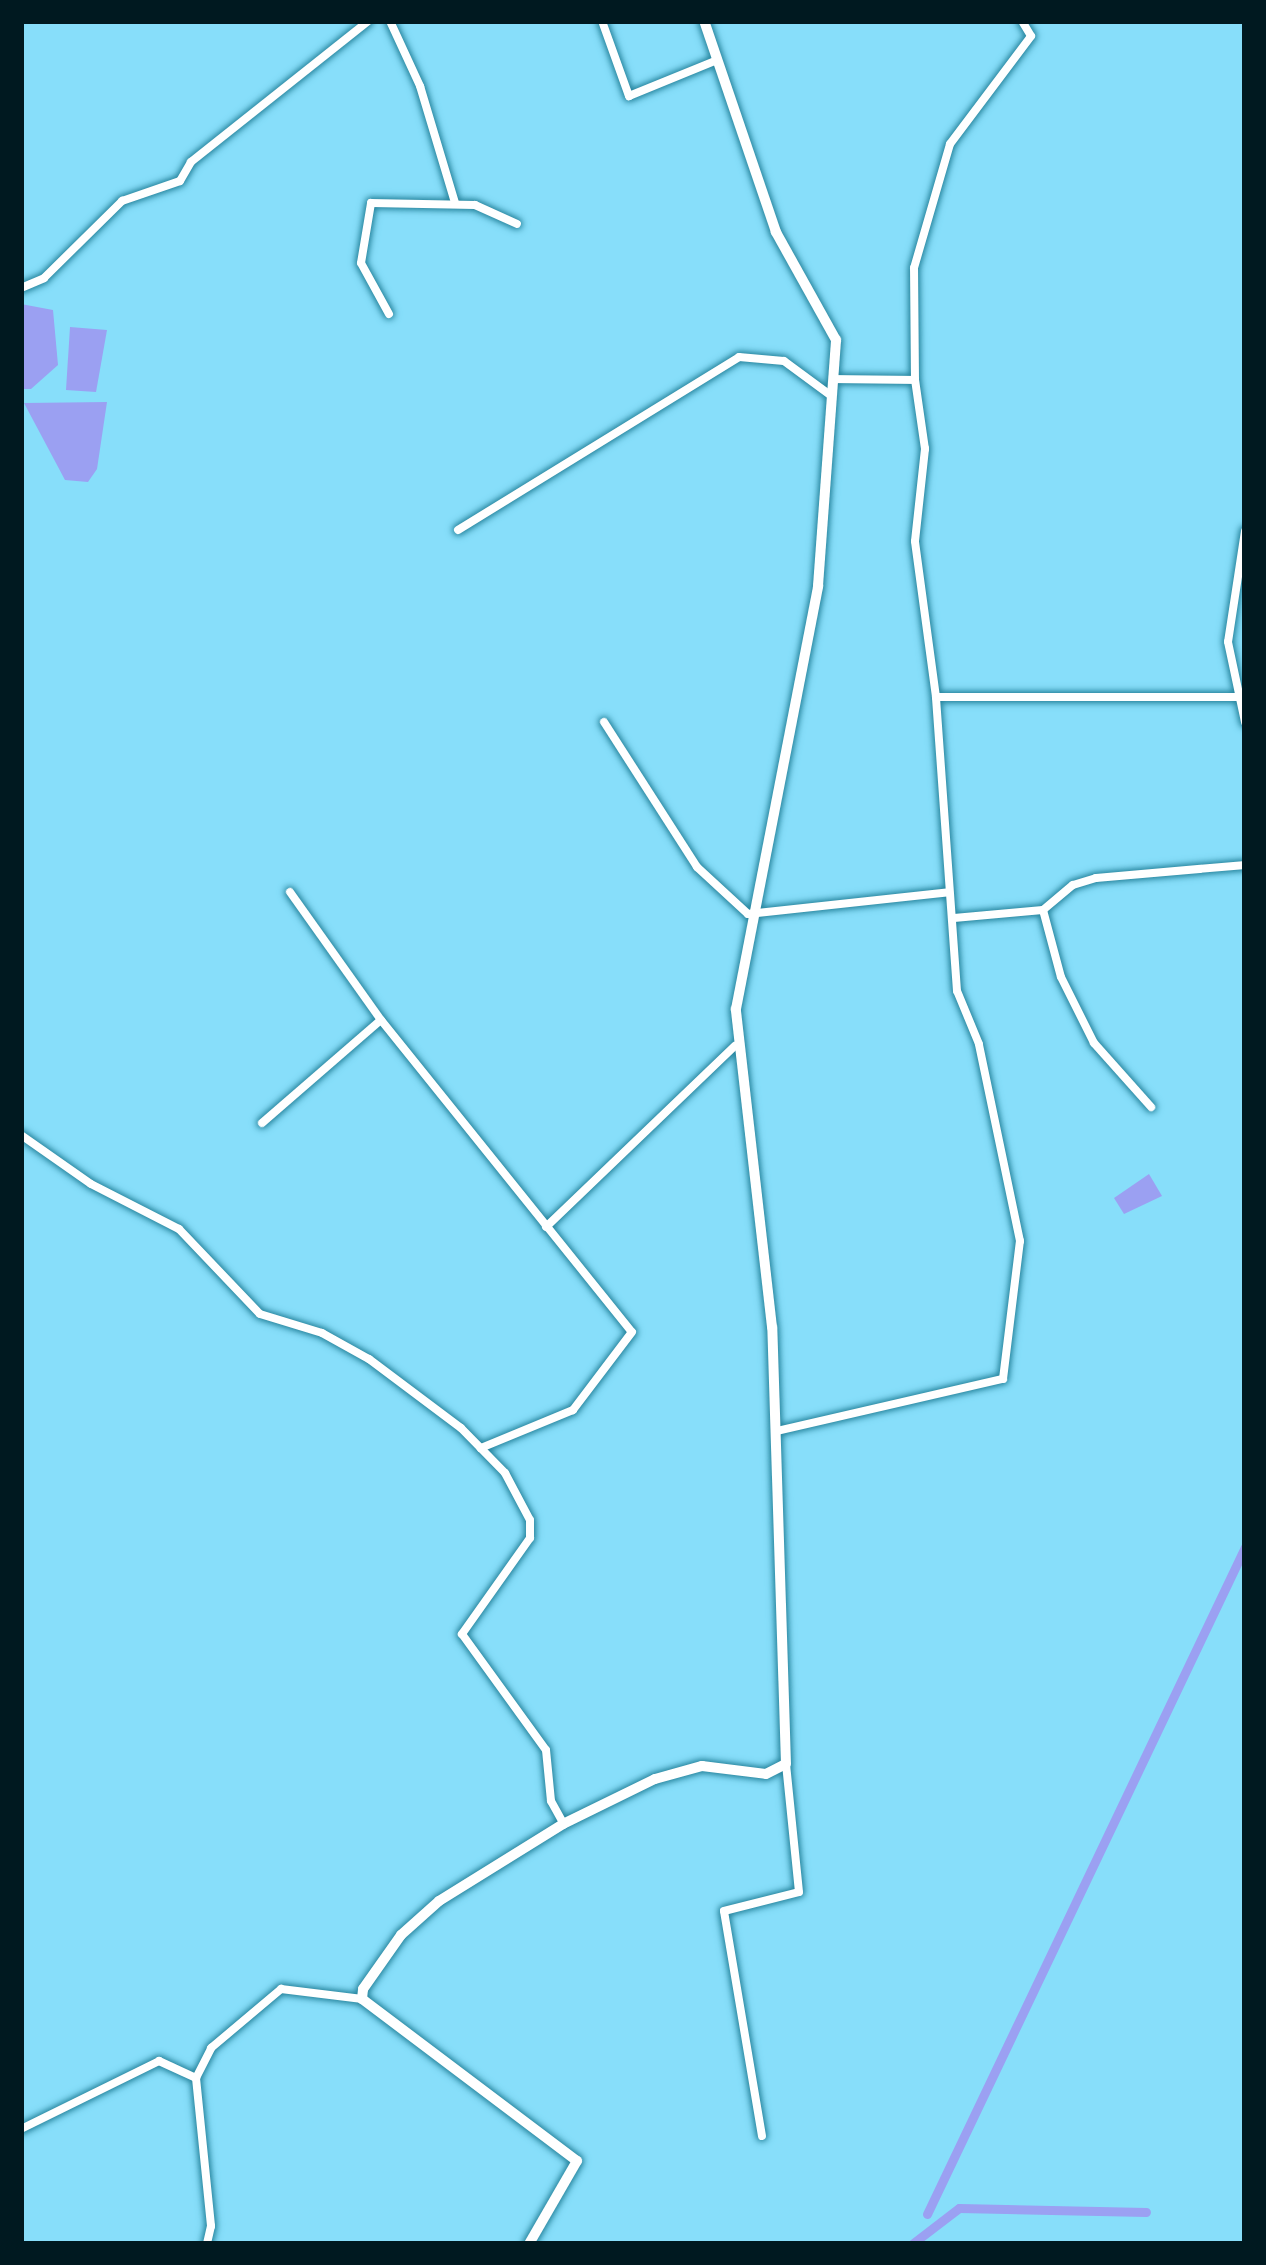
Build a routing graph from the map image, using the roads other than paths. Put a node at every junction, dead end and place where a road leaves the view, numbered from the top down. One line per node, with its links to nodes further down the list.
1 (368, 21): 9 (street)
2 (390, 21): 7 (street)
3 (602, 21): 6 (street)
4 (704, 21): 6 (main road)
5 (1022, 21): 12 (street)
6 (717, 60): 11 (main road)
7 (455, 203): 8 (street); 10 (street)
8 (518, 224)
9 (21, 288)
10 (389, 314)
11 (833, 379): 12 (street); 13 (main road)
12 (915, 380): 17 (street)
13 (829, 394): 14 (street); 24 (main road)
14 (458, 530)
15 (1245, 531): 16 (street)
16 (1241, 696): 17 (street); 19 (street)
17 (936, 697): 22 (street)
18 (604, 722): 24 (street)
19 (1245, 722)
20 (1245, 865): 23 (street)
21 (290, 892): 26 (street)
22 (950, 892): 24 (street); 25 (street)
23 (1043, 910): 25 (street); 28 (street)
24 (748, 914): 27 (main road)
25 (954, 918): 32 (street)
26 (381, 1020): 29 (street); 31 (street)
27 (735, 1046): 31 (street); 32 (main road)
28 (1151, 1107)
29 (262, 1123)
30 (21, 1135): 33 (street)
31 (546, 1227): 33 (street)
32 (777, 1431): 34 (main road)
33 (481, 1448): 35 (street)
34 (786, 1764): 35 (main road); 39 (street)
35 (563, 1824): 36 (main road)
36 (362, 1999): 37 (street); 41 (main road)
37 (196, 2078): 38 (street); 40 (street)
38 (21, 2129)
39 (762, 2136)
40 (206, 2244)
41 (529, 2244)

